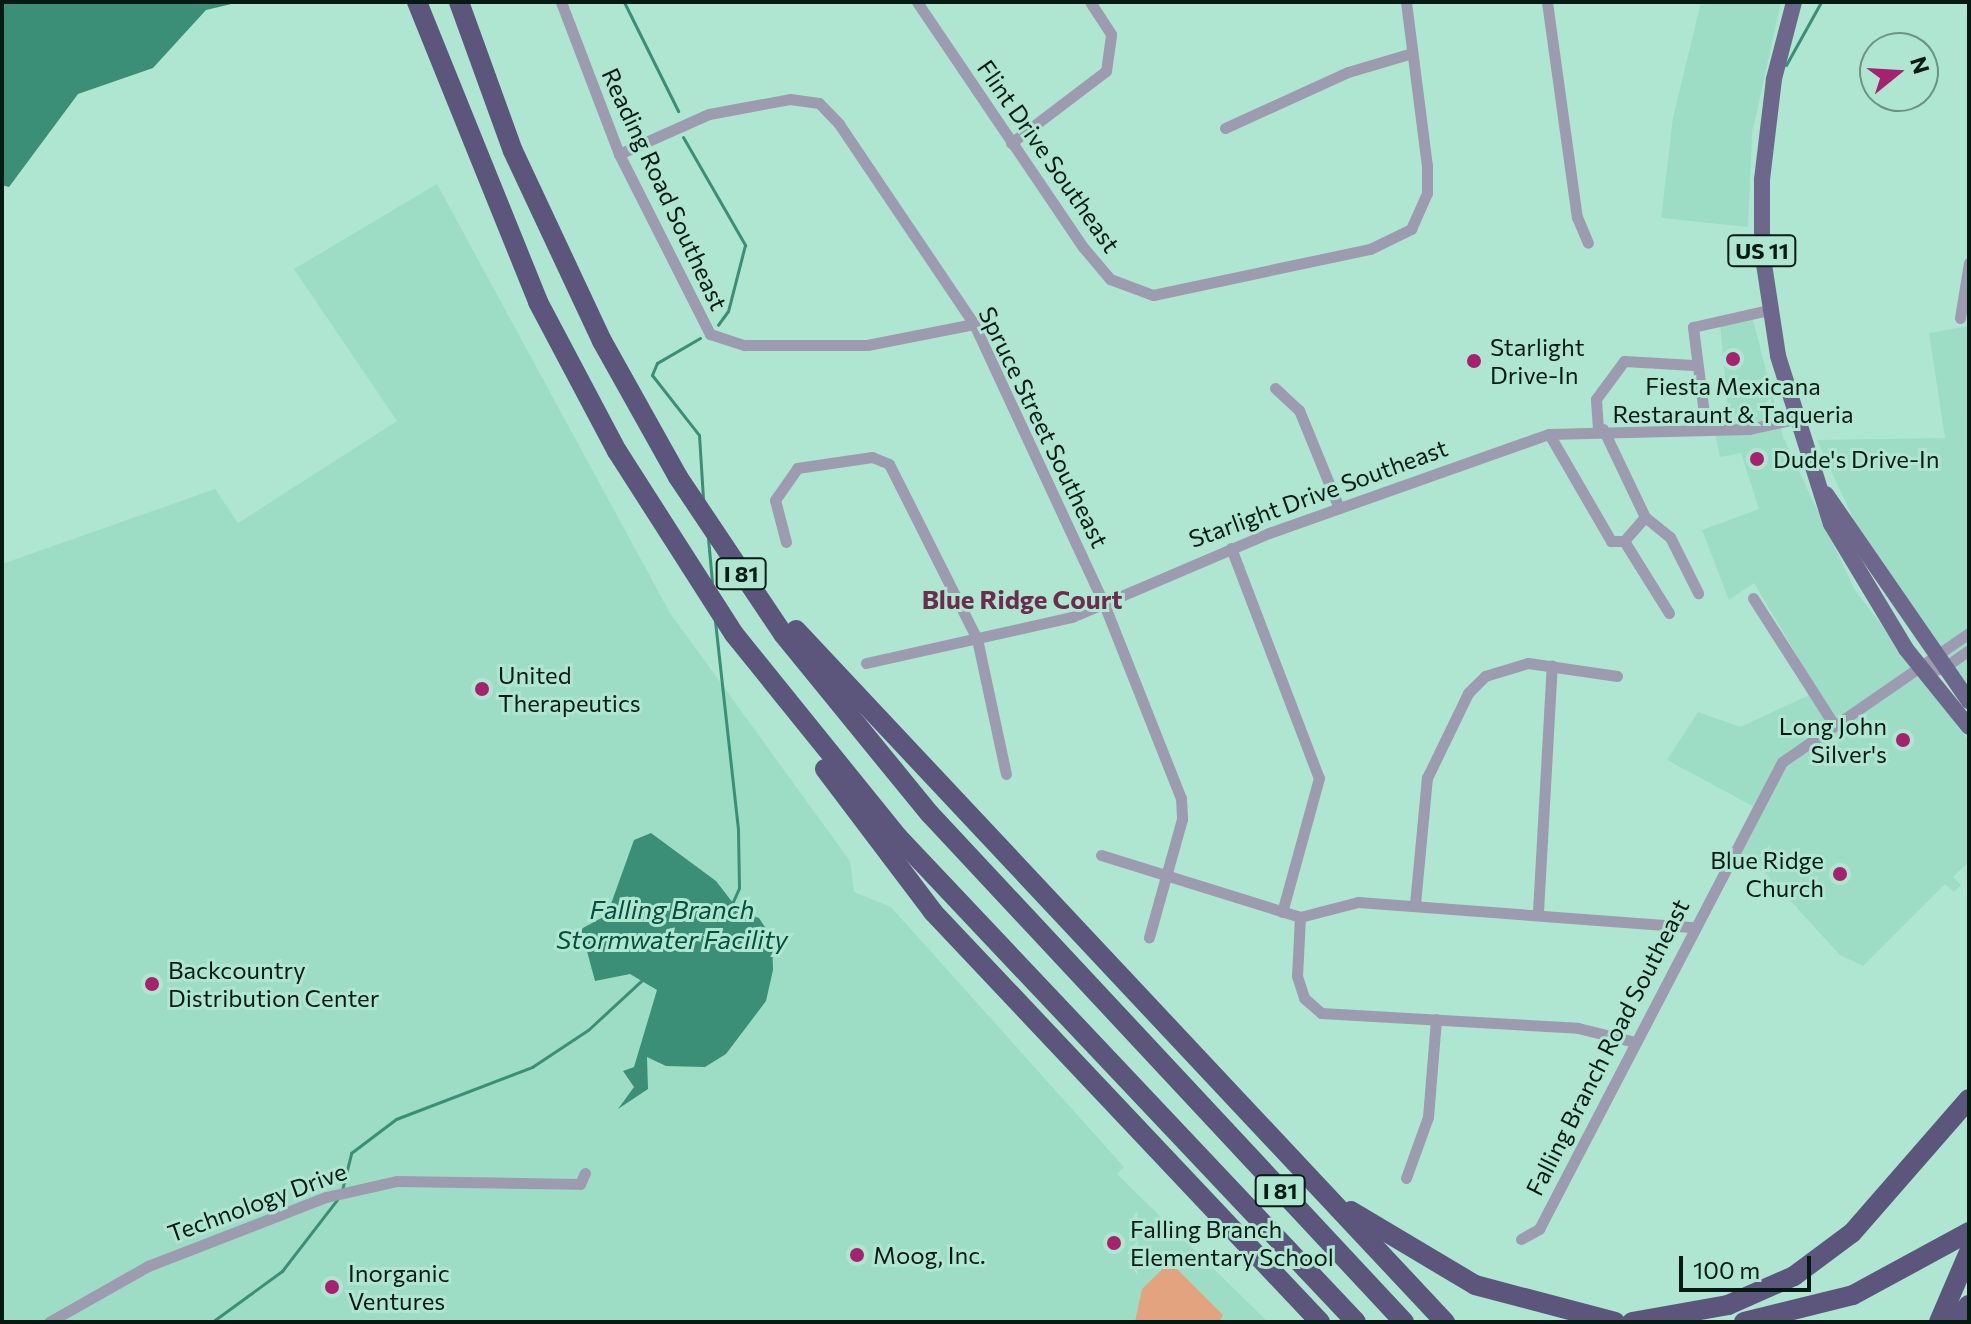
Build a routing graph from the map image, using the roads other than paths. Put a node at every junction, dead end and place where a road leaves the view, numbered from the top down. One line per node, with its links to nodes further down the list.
1 (417, 2): 41 (highway, I 81)
2 (459, 2): 18 (highway, I 81)
3 (561, 2): 12 (street, Reading Road Southeast)
4 (917, 2): 11 (street, Flint Drive Southeast)
5 (1090, 2): 11 (street)
6 (1406, 2): 9 (street, Flint Drive Southeast)
7 (1547, 2): 13 (street)
8 (1794, 2): 15 (main road, US 11)
9 (1412, 53): 10 (street); 11 (street, Flint Drive Southeast)
10 (1225, 128)
11 (1011, 143)
12 (619, 154): 17 (street, Reading Road Southeast); 17 (street, Spruce Street Southeast)
13 (1588, 243)
14 (1969, 263): 16 (street)
15 (1769, 310): 19 (street); 21 (main road, US 11)
16 (1960, 318)
17 (974, 324): 32 (street, Spruce Street Southeast)
18 (602, 341): 59 (highway); 68 (highway, I 81)
19 (1693, 365): 22 (street); 23 (street)
20 (1275, 388): 25 (street)
21 (1795, 419): 23 (street, Starlight Drive Southeast); 39 (main road, US 11)
22 (1600, 429): 23 (street, Starlight Drive Southeast); 24 (street, Starlight Drive Southeast); 26 (street)
23 (1706, 429)
24 (1549, 434): 25 (street, Starlight Drive Southeast); 27 (street)
25 (1339, 508): 29 (street, Starlight Drive Southeast)
26 (1645, 517): 27 (street); 30 (street)
27 (1624, 541): 33 (street)
28 (786, 542): 35 (street)
29 (1231, 548): 32 (street, Starlight Drive Southeast); 49 (street)
30 (1698, 593)
31 (1753, 598): 43 (street)
32 (1104, 604): 35 (street, Starlight Drive Southeast); 47 (street, Spruce Street Southeast)
33 (1669, 613)
34 (1969, 633): 39 (street)
35 (977, 639): 37 (street, Starlight Drive Southeast); 45 (street)
36 (1969, 650): 39 (street)
37 (866, 663)
38 (1552, 665): 40 (street); 48 (street); 50 (street)
39 (1933, 665): 42 (main road, US 11); 43 (street, Falling Branch Road Southeast); 44 (main road, US 11)
40 (1617, 676)
41 (772, 685): 62 (highway); 67 (highway, I 81)
42 (1969, 701)
43 (1833, 723): 52 (street, Falling Branch Road Southeast)
44 (1969, 727)
45 (1006, 774)
46 (1101, 855): 47 (street)
47 (1166, 877): 49 (street); 53 (street, Spruce Street Southeast)
48 (1415, 904): 50 (street); 51 (street)
49 (1282, 912): 51 (street)
50 (1538, 912): 52 (street)
51 (1300, 917): 54 (street)
52 (1694, 927): 55 (street, Falling Branch Road Southeast)
53 (1149, 937)
54 (1436, 1019): 55 (street); 58 (street)
55 (1635, 1042): 60 (street, Falling Branch Road Southeast)
56 (1969, 1099): 71 (highway)
57 (585, 1173): 64 (street, Technology Drive)
58 (1406, 1178)
59 (1321, 1191): 69 (highway); 70 (highway)
60 (1521, 1239)
61 (1966, 1241): 72 (highway); 73 (highway)
62 (1269, 1268): 65 (highway); 66 (highway)
63 (1969, 1305): 74 (highway)
64 (49, 1322)
65 (1306, 1322)
66 (1320, 1322)
67 (1356, 1322)
68 (1404, 1322)
69 (1445, 1322)
70 (1615, 1322)
71 (1632, 1322)
72 (1744, 1322)
73 (1939, 1322)
74 (1954, 1322)

